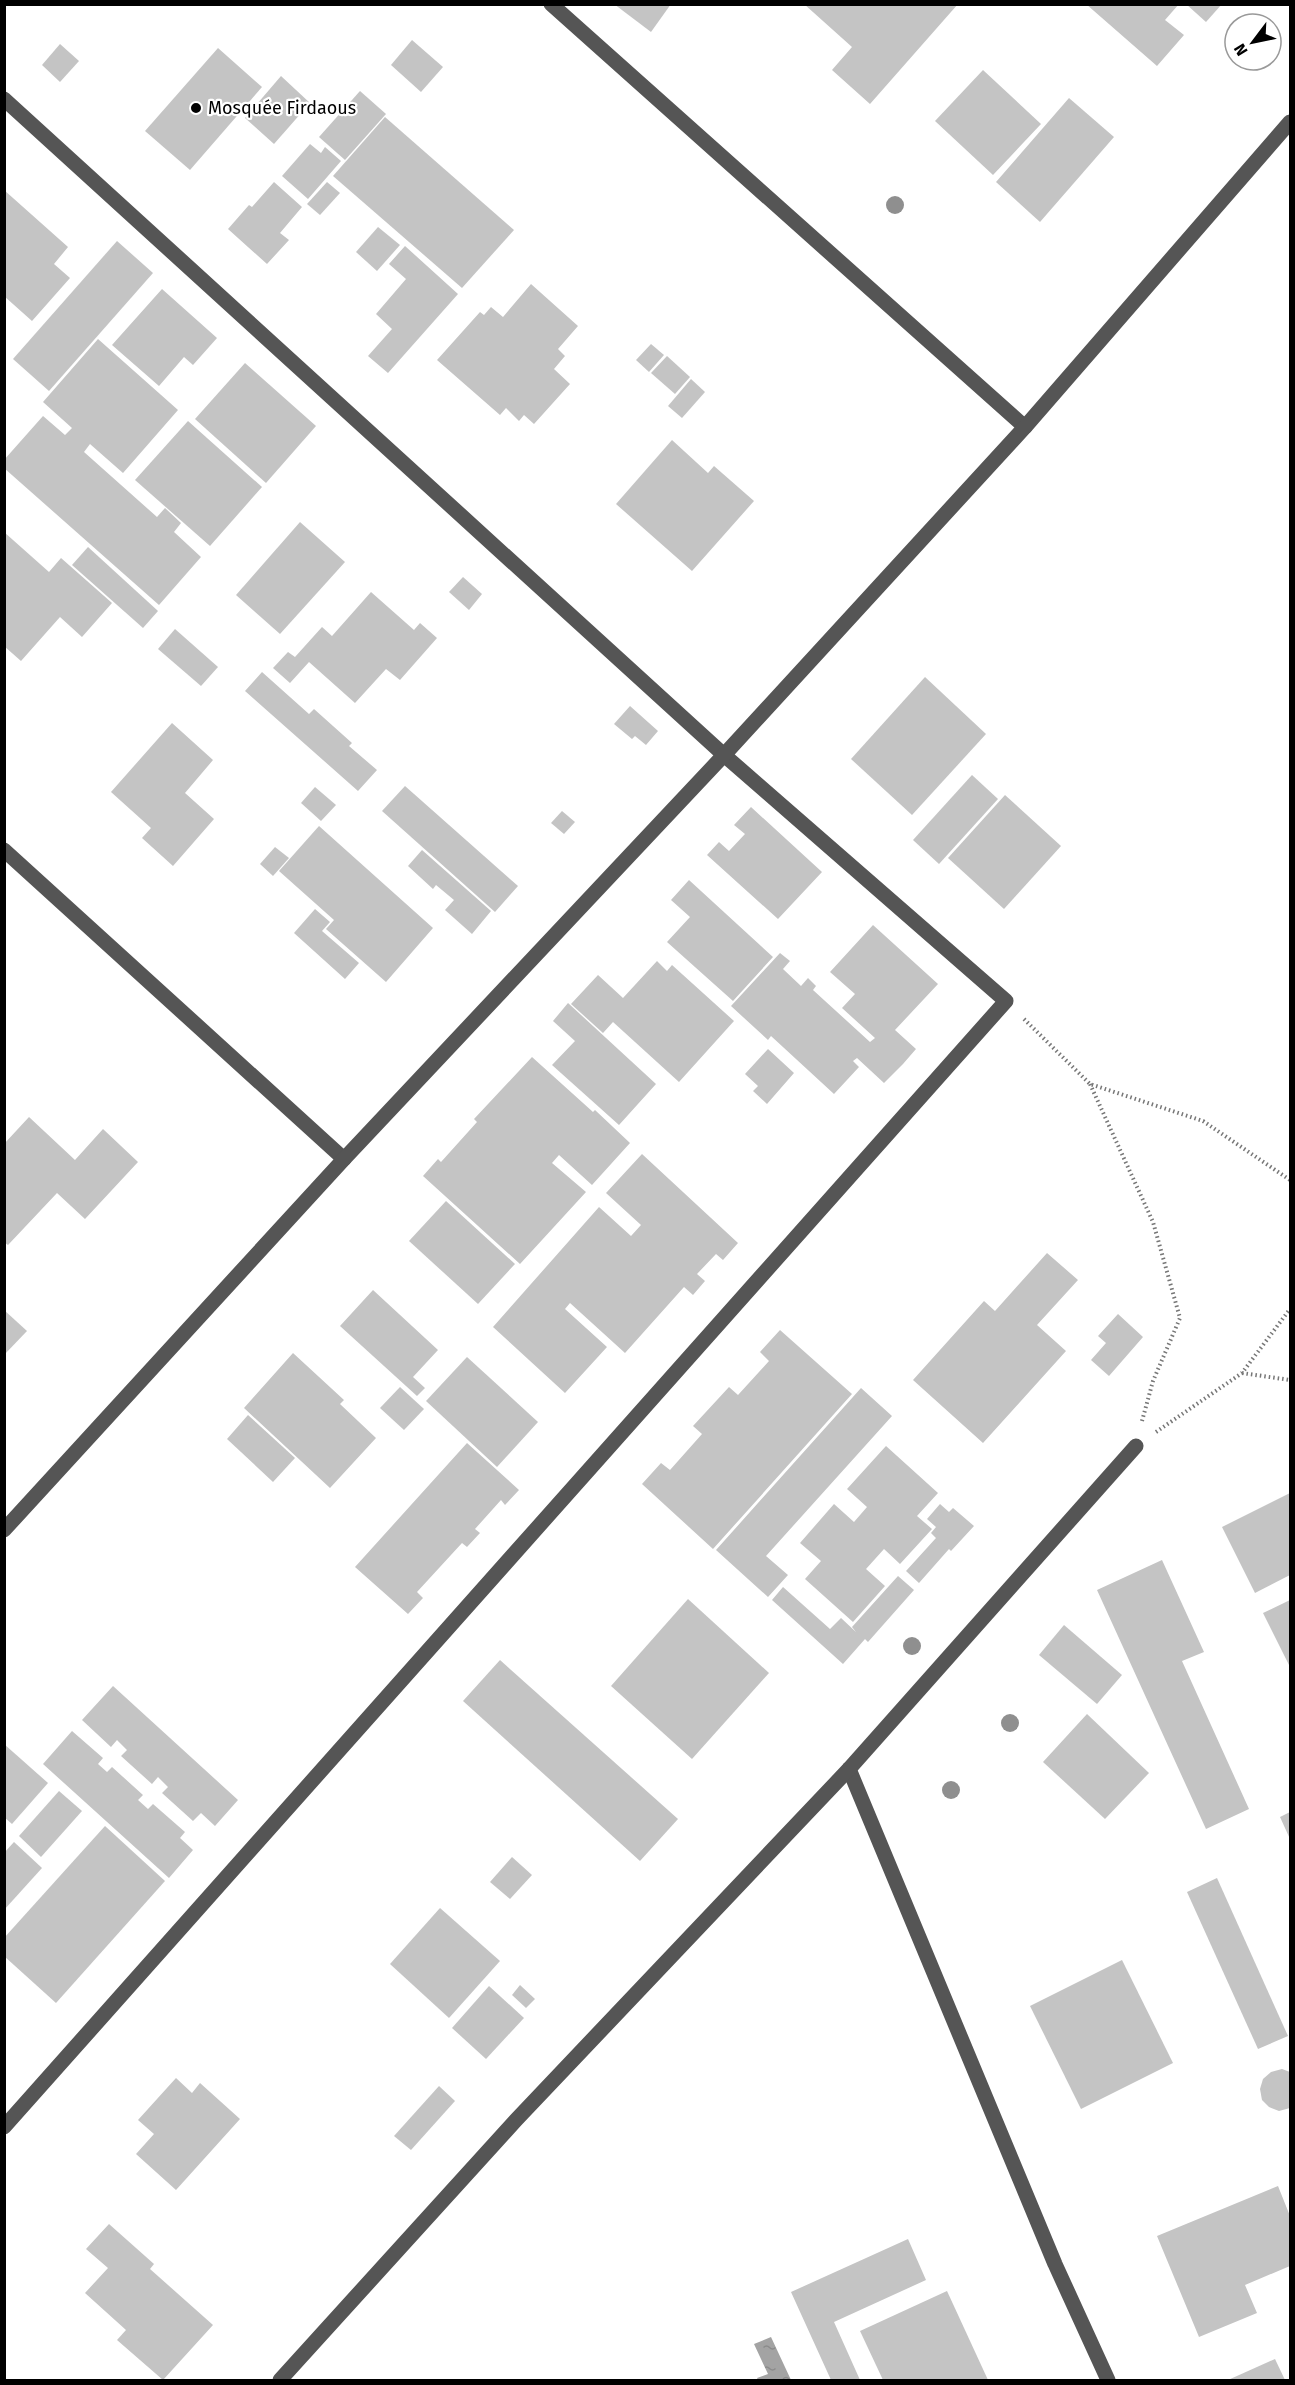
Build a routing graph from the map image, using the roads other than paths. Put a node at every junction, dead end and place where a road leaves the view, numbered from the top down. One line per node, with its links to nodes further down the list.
1 (550, 4): 4 (street)
2 (4, 99): 5 (street)
3 (1290, 122): 4 (street)
4 (1025, 427): 5 (street)
5 (724, 755): 7 (street); 11 (street)
6 (4, 850): 7 (street)
7 (344, 1159): 9 (street)
8 (1136, 1446): 10 (street)
9 (4, 1530)
10 (849, 1769): 12 (street); 13 (street)
11 (4, 2127)
12 (280, 2380)
13 (1108, 2380)

